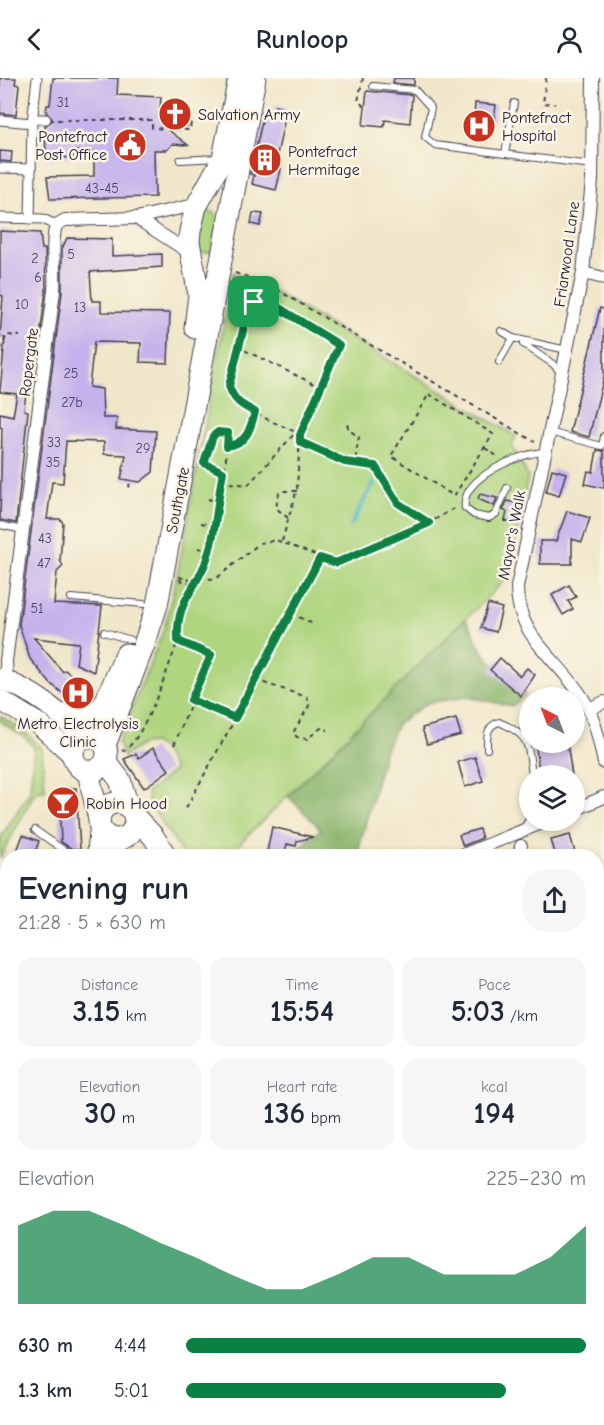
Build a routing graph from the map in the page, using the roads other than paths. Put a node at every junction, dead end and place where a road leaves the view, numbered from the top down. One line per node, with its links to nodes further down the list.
1 (37, 78): 9 (street)
2 (239, 78): 11 (highway, Southgate)
3 (255, 78): 18 (highway, Southgate)
4 (593, 78): 13 (street, Friarwood Lane)
5 (373, 86): 10 (lane)
6 (514, 103): 10 (lane)
7 (46, 119): 9 (street)
8 (0, 120): 9 (street)
9 (33, 121): 15 (street)
10 (505, 154): 13 (lane)
11 (223, 158): 12 (lane); 17 (highway, Southgate)
12 (180, 160)
13 (592, 165): 16 (street, Friarwood Lane)
14 (0, 168): 15 (street)
15 (31, 169): 21 (street)
16 (598, 180): 25 (street, Friarwood Lane)
17 (199, 204): 18 (highway); 20 (street); 23 (highway, Southgate)
18 (229, 216): 24 (highway, Southgate)
19 (0, 218): 21 (street)
20 (136, 218): 22 (street); 23 (street)
21 (30, 219): 22 (street)
22 (56, 225): 38 (street, Ropergate)
23 (191, 254): 24 (highway); 40 (highway, Southgate)
24 (230, 255): 50 (highway, Southgate)
25 (583, 273): 26 (street); 30 (street, Friarwood Lane)
26 (604, 278)
27 (501, 332): 28 (lane)
28 (513, 338): 29 (lane); 31 (lane)
29 (520, 342): 30 (lane); 32 (lane)
30 (567, 350): 32 (street, Friarwood Lane)
31 (499, 362)
32 (562, 375): 33 (street, Friarwood Lane)
33 (549, 432): 34 (lane); 35 (street, Mayor's Walk)
34 (604, 436)
35 (541, 448): 36 (lane); 47 (street, Mayor's Walk)
36 (507, 488)
37 (0, 525): 38 (lane)
38 (23, 530): 43 (street, Ropergate)
39 (71, 598): 40 (lane)
40 (144, 604): 42 (highway, Southgate)
41 (104, 632): 42 (lane)
42 (131, 640): 46 (highway, Southgate)
43 (3, 680): 48 (main road)
44 (0, 700): 50 (main road)
45 (604, 702): 47 (street)
46 (101, 709): 48 (highway); 50 (highway, Southgate)
47 (589, 709): 51 (street, Mayor's Walk)
48 (60, 714): 50 (main road)
49 (487, 749): 52 (lane)
50 (91, 752): 55 (highway); 56 (highway)
51 (604, 763)
52 (531, 765)
53 (604, 797): 54 (street)
54 (585, 805)
55 (131, 811): 56 (highway); 59 (highway); 63 (highway)
56 (99, 823): 59 (highway); 61 (main road)
57 (35, 830): 60 (lane)
58 (521, 832): 64 (street)
59 (118, 844): 62 (highway)
60 (62, 849)
61 (97, 849)
62 (135, 849)
63 (161, 849)
64 (478, 849)

